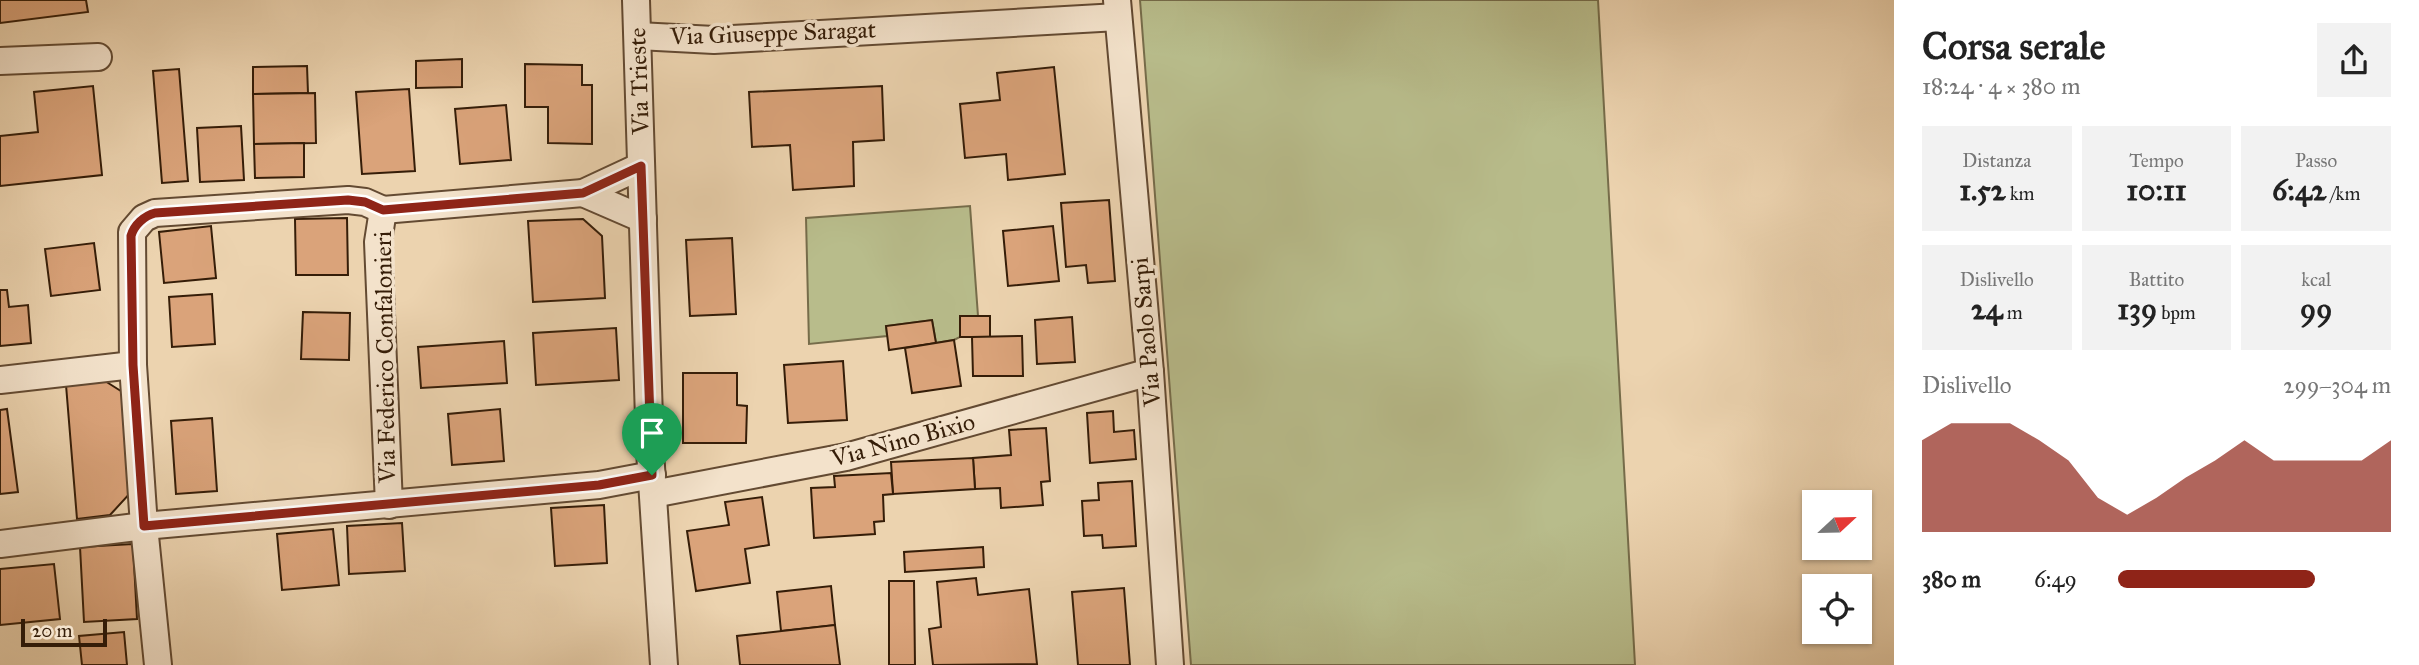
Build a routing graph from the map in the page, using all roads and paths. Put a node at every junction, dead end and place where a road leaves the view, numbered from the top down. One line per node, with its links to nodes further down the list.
1 (636, 0): 3 (street, Via Trieste)
2 (1118, 9): 3 (street, Via Giuseppe Saragat); 11 (street, Via Paolo Sarpi)
3 (638, 36): 6 (street, Via Trieste)
4 (98, 57): 5 (street)
5 (0, 61)
6 (641, 166): 7 (street); 9 (street, Via Trieste)
7 (583, 193): 8 (street); 9 (street)
8 (383, 210): 10 (street); 14 (street, Via Federico Confalonieri)
9 (643, 219): 13 (street, Via Trieste)
10 (133, 365): 12 (street); 15 (street)
11 (1150, 372): 13 (street, Via Nino Bixio); 19 (street, Via Paolo Sarpi)
12 (0, 380)
13 (652, 484): 14 (street, Via Nino Bixio); 18 (street, Via Trieste)
14 (389, 505): 15 (street, Via Nino Bixio)
15 (144, 526): 16 (street, Via Nino Bixio); 17 (street)
16 (0, 544)
17 (158, 665)
18 (664, 665)
19 (1170, 665)

